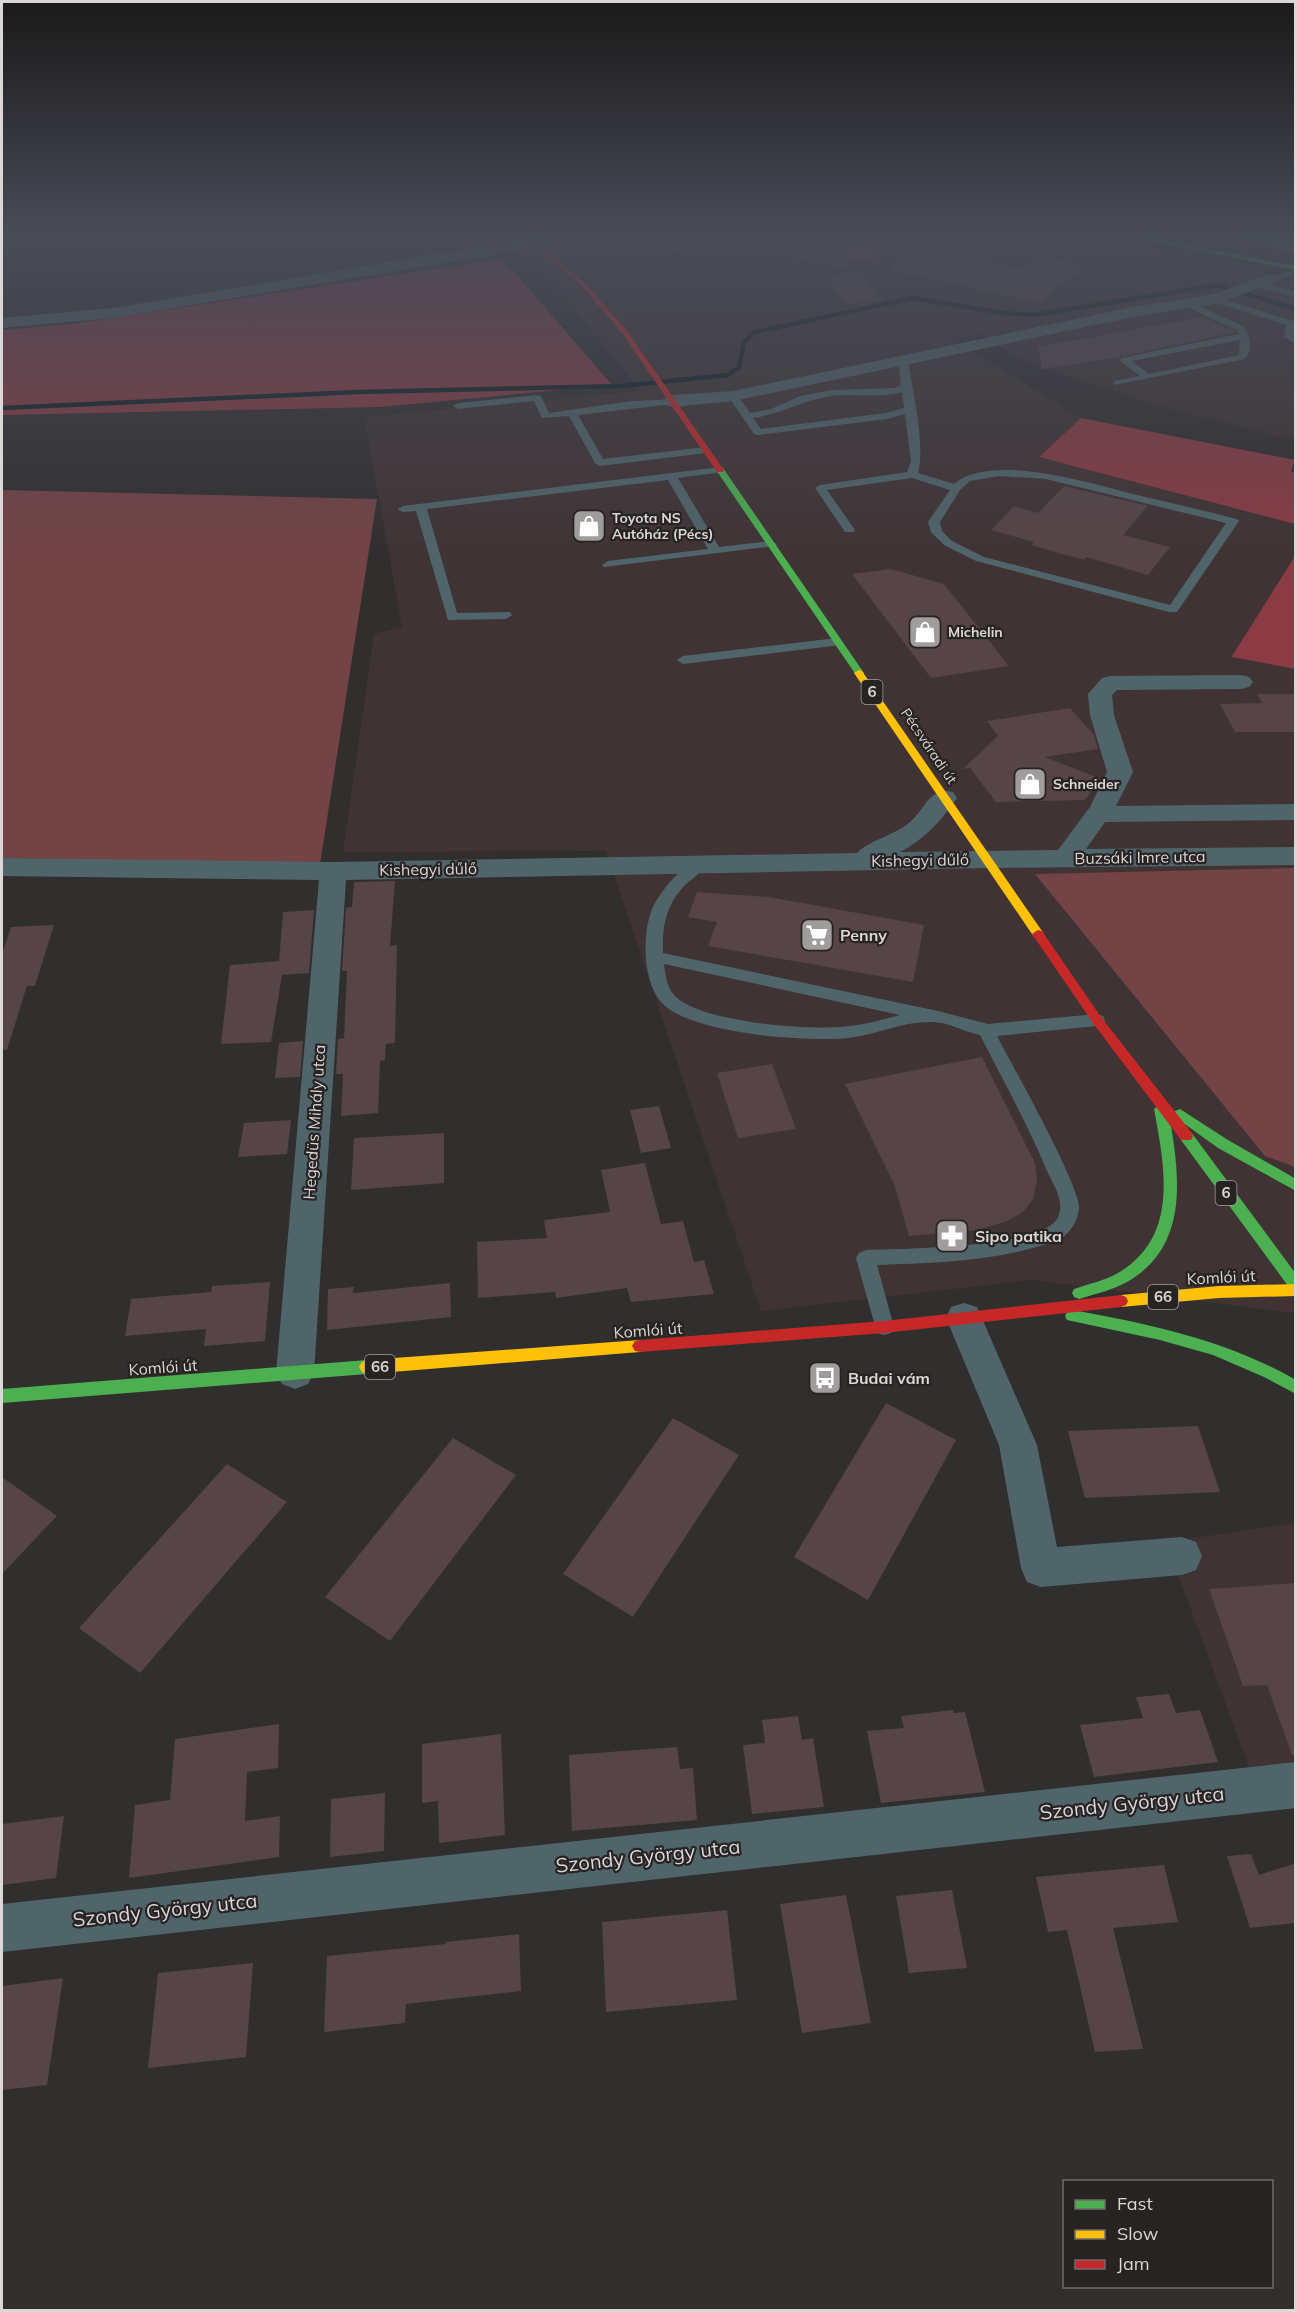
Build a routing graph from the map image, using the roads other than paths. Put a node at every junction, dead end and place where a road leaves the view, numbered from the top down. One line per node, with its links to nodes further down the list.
1 (633, 344): 10 (main road, Pécsváradi út / 6)
2 (979, 344): 5 (street)
3 (1205, 344): 6 (lane)
4 (1244, 344): 6 (lane)
5 (903, 359): 8 (lane); 9 (street)
6 (1148, 376): 7 (lane)
7 (1117, 383)
8 (907, 387): 12 (lane); 14 (lane)
9 (733, 396): 10 (street); 14 (lane)
10 (673, 401): 13 (lane); 15 (main road, Pécsváradi út / 6)
11 (458, 406): 13 (lane)
12 (909, 410): 14 (lane); 17 (lane)
13 (572, 413): 15 (lane)
14 (747, 416)
15 (706, 450): 16 (main road, Pécsváradi út / 6)
16 (720, 470): 18 (lane); 23 (main road, Pécsváradi út / 6)
17 (912, 475): 19 (lane); 22 (lane)
18 (672, 477): 20 (lane); 24 (lane)
19 (956, 488): 19 (lane)
20 (421, 507): 21 (lane); 26 (lane)
21 (403, 509)
22 (849, 530)
23 (771, 544): 24 (lane); 27 (main road, Pécsváradi út / 6)
24 (716, 552): 25 (lane)
25 (608, 565)
26 (506, 615)
27 (837, 642): 28 (lane); 30 (main road, Pécsváradi út / 6)
28 (683, 660)
29 (1241, 682): 32 (street)
30 (944, 798): 35 (main road, Pécsváradi út / 6); 36 (street, Kishegyi dűlő)
31 (1296, 812): 32 (street)
32 (1098, 814): 34 (street)
33 (1296, 856): 34 (street, Buzsáki Imre utca)
34 (1066, 858): 35 (street, Buzsáki Imre utca)
35 (985, 859): 36 (street, Kishegyi dűlő); 42 (main road, Pécsváradi út / 6)
36 (855, 861): 37 (street, Kishegyi dűlő)
37 (699, 865): 38 (street, Kishegyi dűlő); 40 (lane)
38 (333, 871): 39 (street, Kishegyi dűlő); 50 (street, Hegedüs Mihály utca)
39 (4, 874)
40 (655, 957): 41 (lane); 41 (lane)
41 (931, 1016): 43 (lane)
42 (1097, 1020): 43 (lane); 44 (main road, Pécsváradi út / 6)
43 (986, 1030): 49 (lane)
44 (1159, 1099): 45 (main road); 46 (main road, Pécsváradi út / 6); 47 (main road)
45 (1296, 1186)
46 (1296, 1288): 47 (main road, Komlói út / 66)
47 (1032, 1309): 48 (main road, Komlói út / 66); 51 (main road)
48 (964, 1318): 49 (main road, Komlói út / 66); 53 (street)
49 (884, 1327): 50 (main road, Komlói út / 66)
50 (295, 1373): 52 (main road, Komlói út / 66)
51 (1296, 1388)
52 (2, 1396)
53 (1182, 1556)
54 (1296, 1785): 55 (street, Szondy György utca)
55 (2, 1928)

